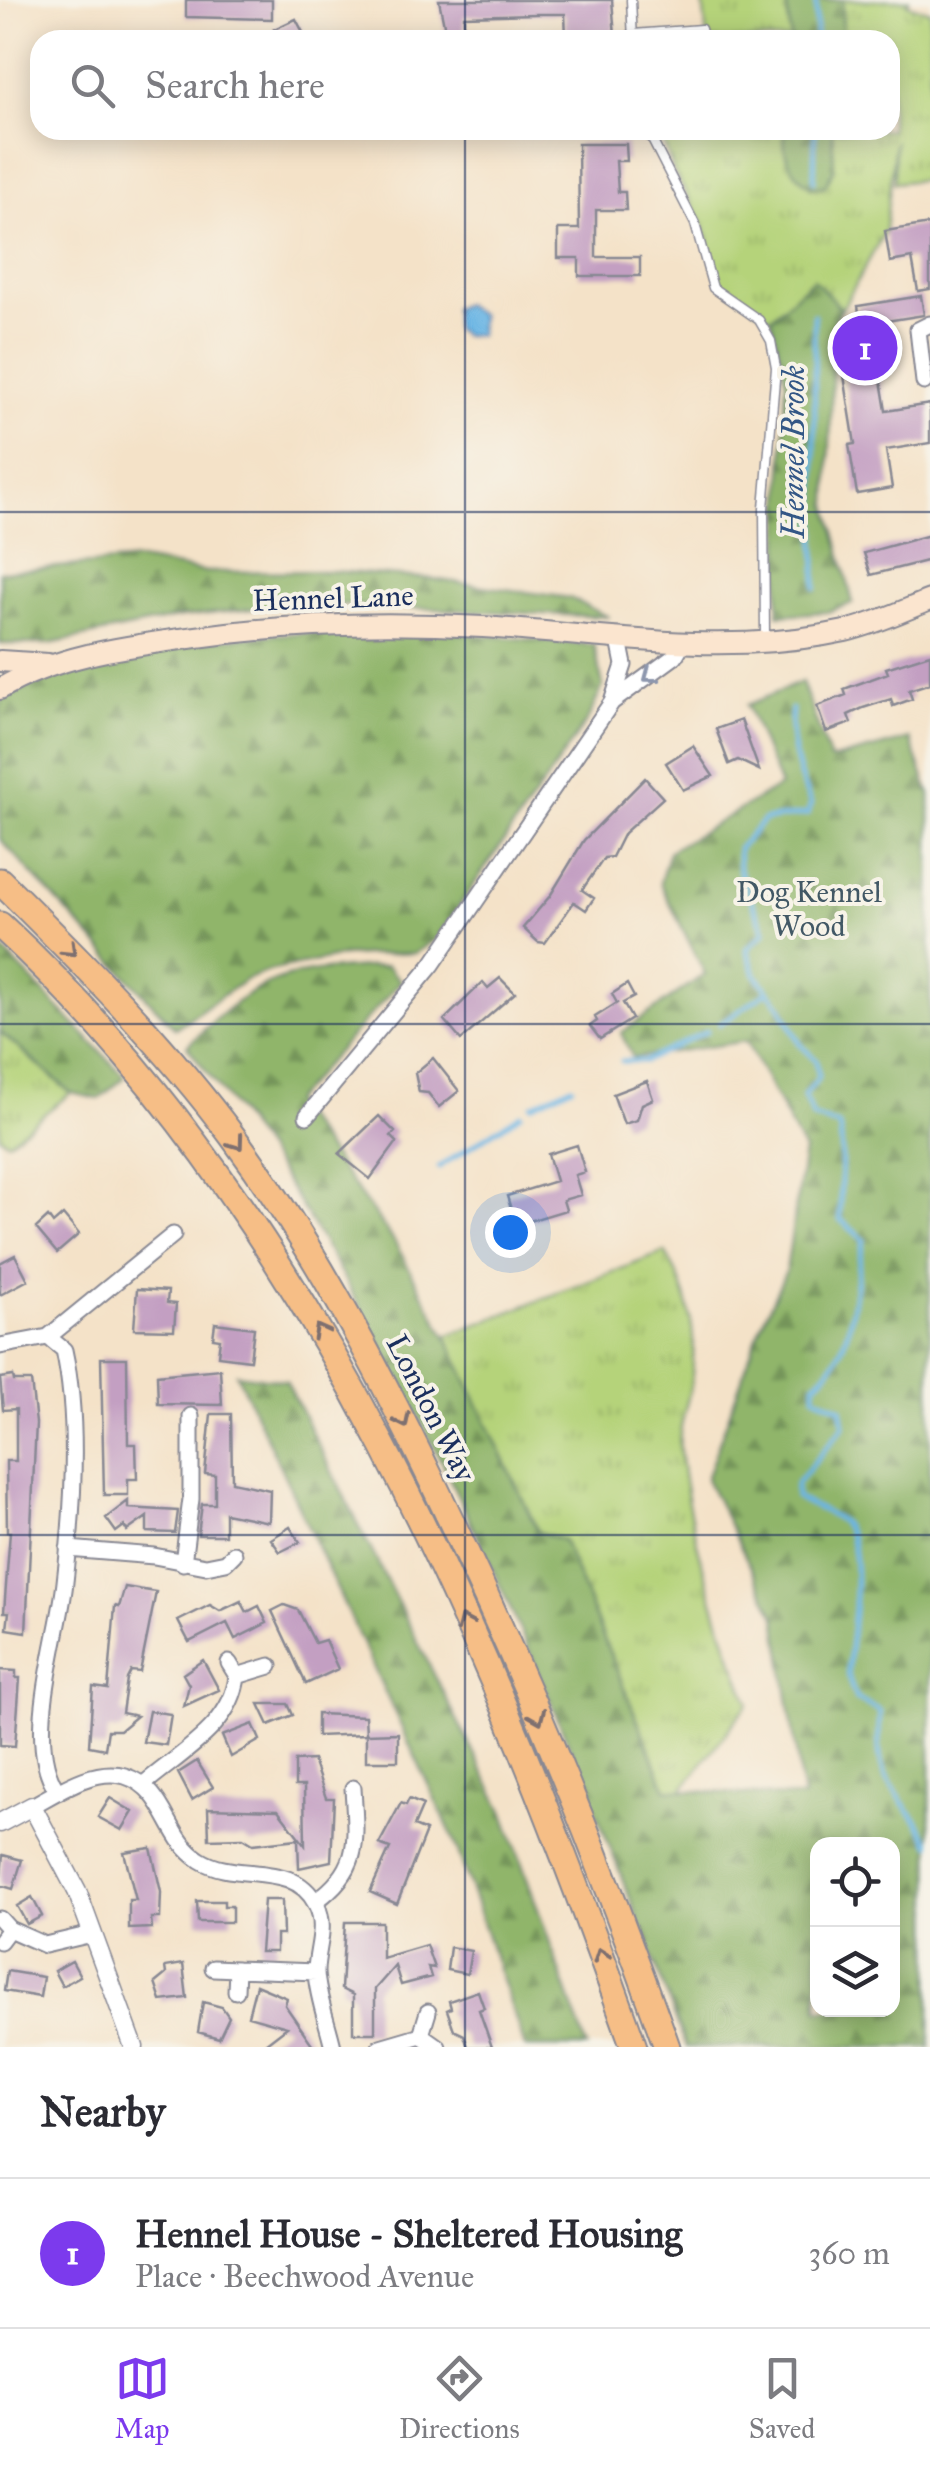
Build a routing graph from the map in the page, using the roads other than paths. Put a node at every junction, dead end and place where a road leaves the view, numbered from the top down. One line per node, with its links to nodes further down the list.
1 (631, 0): 2 (lane)
2 (633, 30)
3 (652, 140): 8 (lane)
4 (930, 324): 5 (street)
5 (924, 382)
6 (930, 600): 8 (main road, Hennel Lane)
7 (619, 640): 9 (main road, Hennel Lane); 11 (main road, Hennel Lane); 13 (street)
8 (765, 642): 9 (main road, Hennel Lane)
9 (682, 644): 13 (street, one-way to 13)
10 (0, 661): 11 (main road, Hennel Lane)
11 (52, 665): 12 (main road, Hennel Lane)
12 (0, 689)
13 (612, 702): 16 (street)
14 (0, 882): 44 (highway, London Way, one-way to 44)
15 (0, 925): 43 (highway, London Way, one-way to 15)
16 (307, 1116)
17 (173, 1235): 18 (street)
18 (48, 1337): 19 (street); 21 (street)
19 (0, 1346)
20 (191, 1416): 23 (street)
21 (68, 1550): 23 (street); 27 (street)
22 (234, 1554): 23 (street)
23 (182, 1563)
24 (270, 1666): 25 (street)
25 (144, 1784): 27 (street); 30 (street)
26 (353, 1788): 30 (street)
27 (58, 1792): 28 (street)
28 (32, 1806): 29 (street); 32 (street)
29 (0, 1823)
30 (316, 1902): 35 (street)
31 (3, 1930): 32 (street)
32 (92, 1934): 39 (street)
33 (213, 1968): 34 (street)
34 (238, 1969): 35 (street); 36 (street)
35 (316, 1972): 40 (street)
36 (236, 1992)
37 (428, 2012): 38 (street)
38 (422, 2035): 41 (street); 42 (street)
39 (134, 2047)
40 (334, 2047)
41 (380, 2047)
42 (438, 2047)
43 (634, 2047)
44 (667, 2047)

